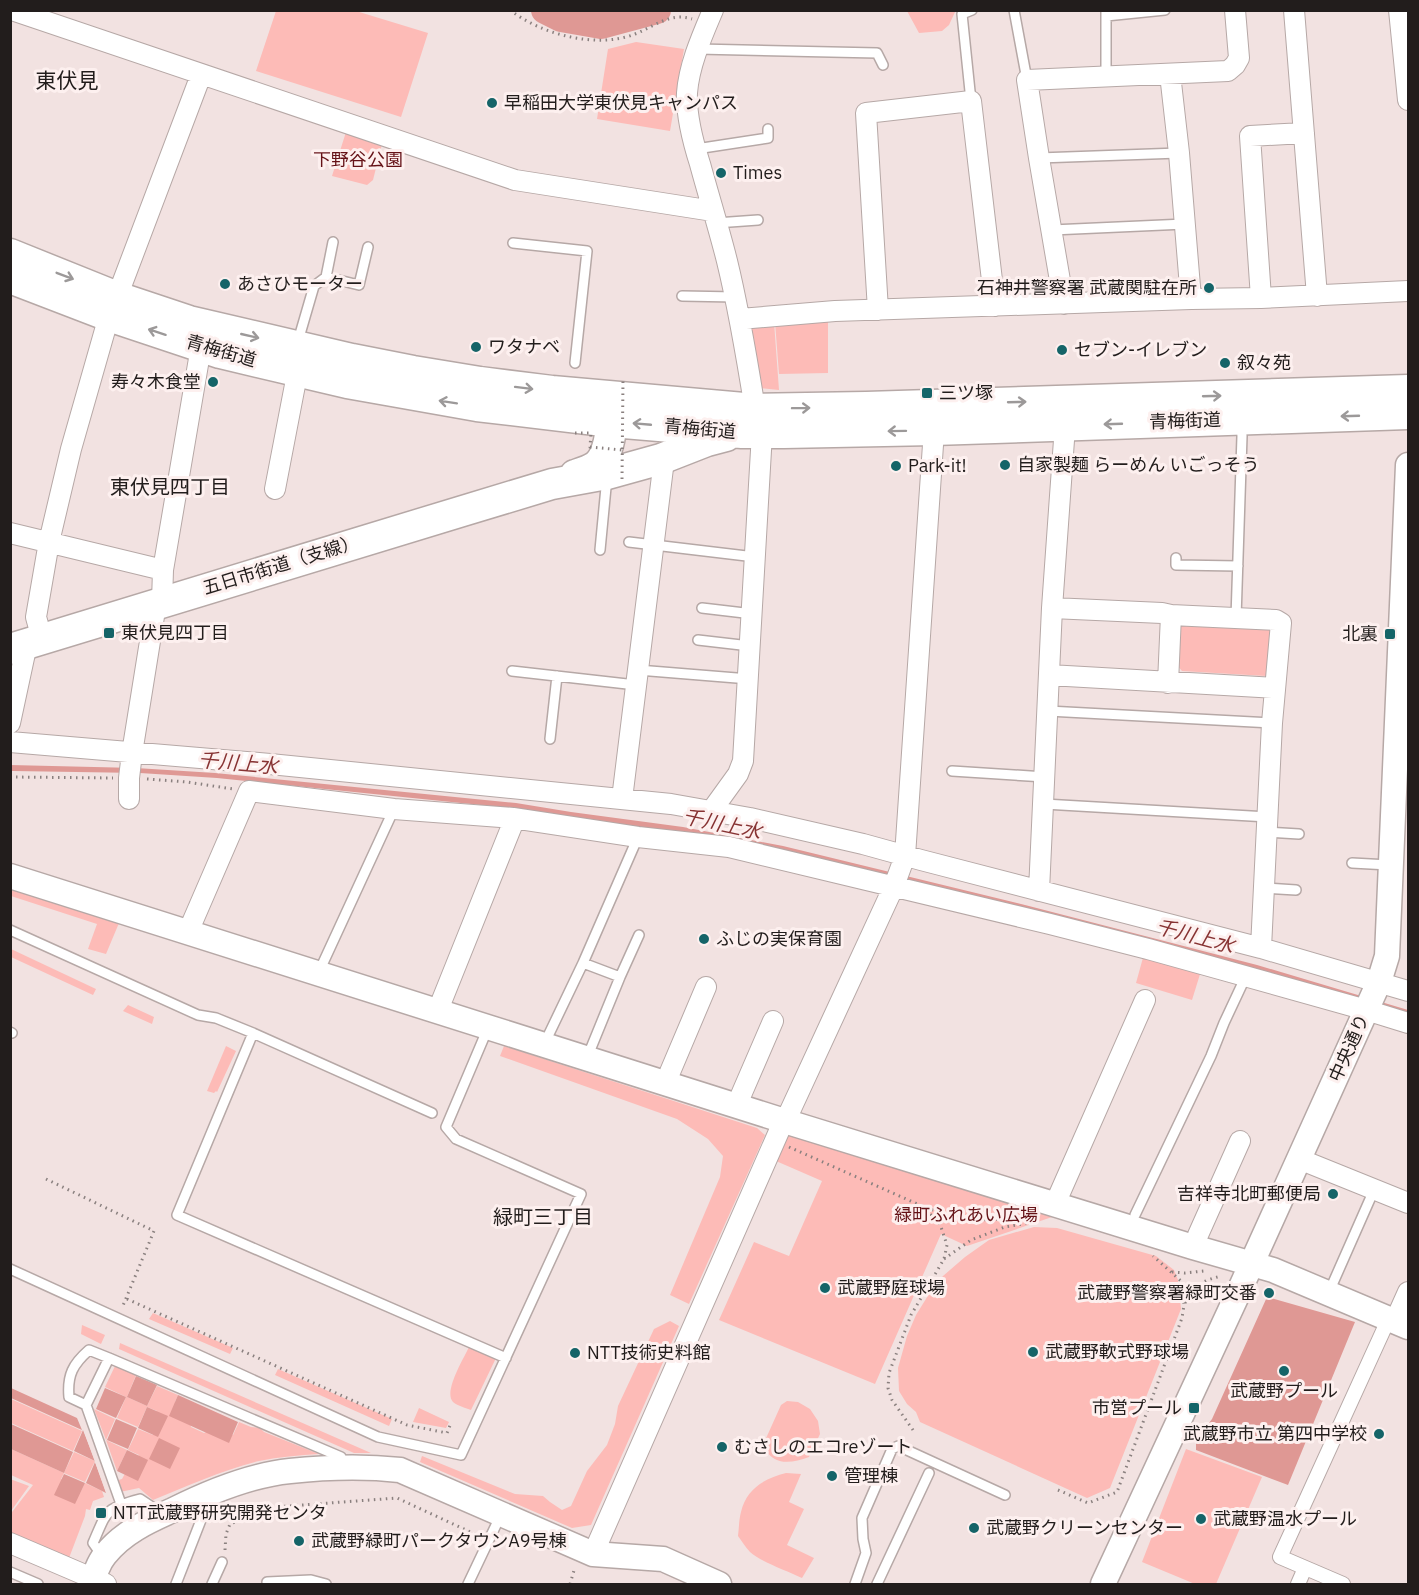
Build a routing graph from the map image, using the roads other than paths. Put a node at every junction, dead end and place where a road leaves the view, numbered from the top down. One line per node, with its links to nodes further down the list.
1 (12, 10): 13 (street)
2 (972, 10): 18 (lane)
3 (1014, 10): 16 (lane)
4 (1165, 10): 8 (lane)
5 (1235, 10): 12 (street)
6 (1399, 10): 15 (street)
7 (1296, 11): 20 (street)
8 (1106, 14): 14 (lane)
9 (711, 17): 10 (street)
10 (698, 49): 11 (lane); 21 (street)
11 (883, 65)
12 (1170, 74): 14 (street); 22 (street)
13 (201, 75): 24 (street); 42 (street)
14 (1106, 77): 16 (street)
15 (1407, 78): 17 (street)
16 (1028, 80): 23 (street)
17 (1408, 100)
18 (971, 101): 41 (street); 43 (street)
19 (768, 129): 21 (lane)
20 (1304, 133): 36 (street); 38 (street)
21 (696, 149): 24 (street)
22 (1179, 153): 23 (lane); 26 (street)
23 (1039, 158): 27 (street)
24 (715, 217): 25 (lane); 37 (street)
25 (758, 220)
26 (1185, 224): 27 (lane); 39 (street)
27 (1052, 230): 40 (street)
28 (333, 242): 33 (lane)
29 (513, 243): 47 (lane)
30 (368, 247): 33 (lane)
31 (10, 254): 42 (main road, 青梅街道, one-way to 42)
32 (10, 278): 42 (main road, 青梅街道)
33 (326, 278): 46 (lane)
34 (1408, 291): 36 (street)
35 (682, 296): 37 (lane)
36 (1317, 296): 38 (street)
37 (736, 297): 44 (street)
38 (1261, 298): 39 (street)
39 (1191, 299): 40 (street)
40 (1064, 304): 41 (street)
41 (995, 306): 43 (street)
42 (113, 307): 45 (main road, 青梅街道, one-way to 42); 46 (main road, 青梅街道, one-way to 46); 63 (street)
43 (879, 310): 44 (street)
44 (740, 319): 53 (street)
45 (201, 347): 50 (main road, 青梅街道, one-way to 45); 71 (street)
46 (296, 347): 50 (main road, 青梅街道, one-way to 50)
47 (575, 363)
48 (295, 385): 60 (street)
49 (1408, 390): 53 (main road, 青梅街道, one-way to 49)
50 (616, 399): 53 (main road, 青梅街道); 59 (main road, 五日市街道（支線）)
51 (1408, 414): 52 (main road, 青梅街道, one-way to 52)
52 (1240, 419): 54 (main road, 青梅街道, one-way to 54); 70 (lane)
53 (753, 425): 55 (main road, 青梅街道, one-way to 53); 56 (main road, 五日市街道（支線）); 68 (street)
54 (1065, 426): 55 (main road, 青梅街道); 74 (street)
55 (934, 430): 107 (street)
56 (661, 459): 58 (main road, 五日市街道（支線）); 65 (street)
57 (1408, 465): 61 (street, 中央通り)
58 (617, 468): 59 (main road, 五日市街道（支線）); 67 (lane)
59 (552, 484): 72 (main road, 五日市街道（支線）)
60 (275, 489)
61 (1407, 516): 66 (street, 中央通り)
62 (10, 533): 63 (street)
63 (49, 542): 71 (street); 79 (street)
64 (629, 542): 65 (lane)
65 (653, 545): 68 (lane); 84 (street)
66 (1407, 546): 106 (street, 中央通り)
67 (600, 550)
68 (755, 557): 75 (street)
69 (1176, 558): 70 (lane)
70 (1238, 566): 77 (lane)
71 (163, 570): 72 (street)
72 (159, 603): 79 (main road, 五日市街道（支線）); 93 (street)
73 (702, 608): 75 (lane)
74 (1052, 608): 76 (street); 82 (street)
75 (753, 614): 80 (street)
76 (1171, 615): 77 (street); 86 (street)
77 (1236, 618): 87 (street)
78 (698, 640): 80 (lane)
79 (26, 644): 89 (street)
80 (750, 646): 85 (street)
81 (512, 671): 83 (lane)
82 (1049, 675): 86 (street); 88 (street)
83 (557, 676): 84 (lane); 91 (lane)
84 (637, 677): 85 (lane); 97 (street)
85 (749, 679): 100 (street)
86 (1168, 682): 87 (street)
87 (1275, 688): 90 (street)
88 (1048, 711): 90 (lane); 95 (street)
89 (10, 723)
90 (1272, 723): 102 (street)
91 (550, 739)
92 (10, 742): 93 (street)
93 (132, 753): 96 (street); 97 (street)
94 (952, 771): 95 (lane)
95 (1045, 777): 98 (street)
96 (129, 799)
97 (622, 799): 100 (street)
98 (1044, 804): 102 (lane); 111 (street)
99 (394, 809): 101 (street); 113 (street); 116 (lane)
100 (712, 810): 107 (street)
101 (513, 818): 104 (street); 123 (street)
102 (1267, 825): 103 (lane); 109 (street)
103 (1299, 834)
104 (638, 837): 107 (street); 117 (lane)
105 (1352, 864): 106 (lane)
106 (1391, 866): 122 (street, 中央通り)
107 (898, 874): 111 (street); 118 (street); 134 (street)
108 (10, 876): 113 (street)
109 (1264, 888): 110 (lane); 115 (street)
110 (1296, 890)
111 (1039, 891): 115 (street)
112 (10, 930): 127 (lane)
113 (188, 932): 134 (street)
114 (639, 935): 119 (lane)
115 (1261, 948): 122 (street)
116 (323, 963)
117 (583, 963): 119 (lane); 128 (lane)
118 (1246, 976): 122 (street); 140 (lane)
119 (620, 977): 130 (lane)
120 (706, 987): 131 (street)
121 (1408, 991): 122 (street)
122 (1372, 997): 126 (street); 136 (street, 中央通り)
123 (442, 1000)
124 (1145, 1000): 139 (street)
125 (773, 1022): 132 (street)
126 (1408, 1023)
127 (253, 1033): 133 (lane); 148 (lane)
128 (549, 1034)
129 (484, 1035): 148 (lane)
130 (591, 1048)
131 (670, 1072)
132 (741, 1095)
133 (432, 1113)
134 (784, 1120): 139 (street); 159 (street)
135 (1240, 1142): 141 (street)
136 (1299, 1159): 137 (street); 142 (street, 中央通り)
137 (1374, 1190): 138 (street); 145 (lane)
138 (1408, 1203)
139 (1050, 1213): 142 (street)
140 (1135, 1215)
141 (1198, 1234)
142 (1252, 1264): 145 (street); 173 (street, 中央通り)
143 (10, 1269): 148 (lane)
144 (1408, 1292): 146 (street)
145 (1329, 1293): 146 (street)
146 (1397, 1322): 161 (street)
147 (110, 1358): 149 (lane); 149 (lane); 150 (lane)
148 (506, 1358)
149 (86, 1405): 154 (lane)
150 (341, 1457)
151 (929, 1473): 172 (lane)
152 (212, 1492): 155 (street); 159 (street); 166 (lane)
153 (1005, 1495): 171 (lane)
154 (121, 1504): 155 (lane); 158 (lane)
155 (163, 1514): 158 (street)
156 (496, 1525): 169 (lane)
157 (10, 1543): 164 (street)
158 (103, 1557): 164 (street)
159 (585, 1558): 170 (street)
160 (222, 1562): 167 (lane)
161 (1305, 1569): 174 (street); 175 (street)
162 (10, 1572): 165 (lane)
163 (267, 1582): 168 (lane)
164 (98, 1583)
165 (38, 1584)
166 (176, 1584)
167 (212, 1584)
168 (326, 1584)
169 (468, 1584)
170 (719, 1584)
171 (855, 1584)
172 (877, 1584)
173 (1103, 1584)
174 (1298, 1584)
175 (1343, 1584)

